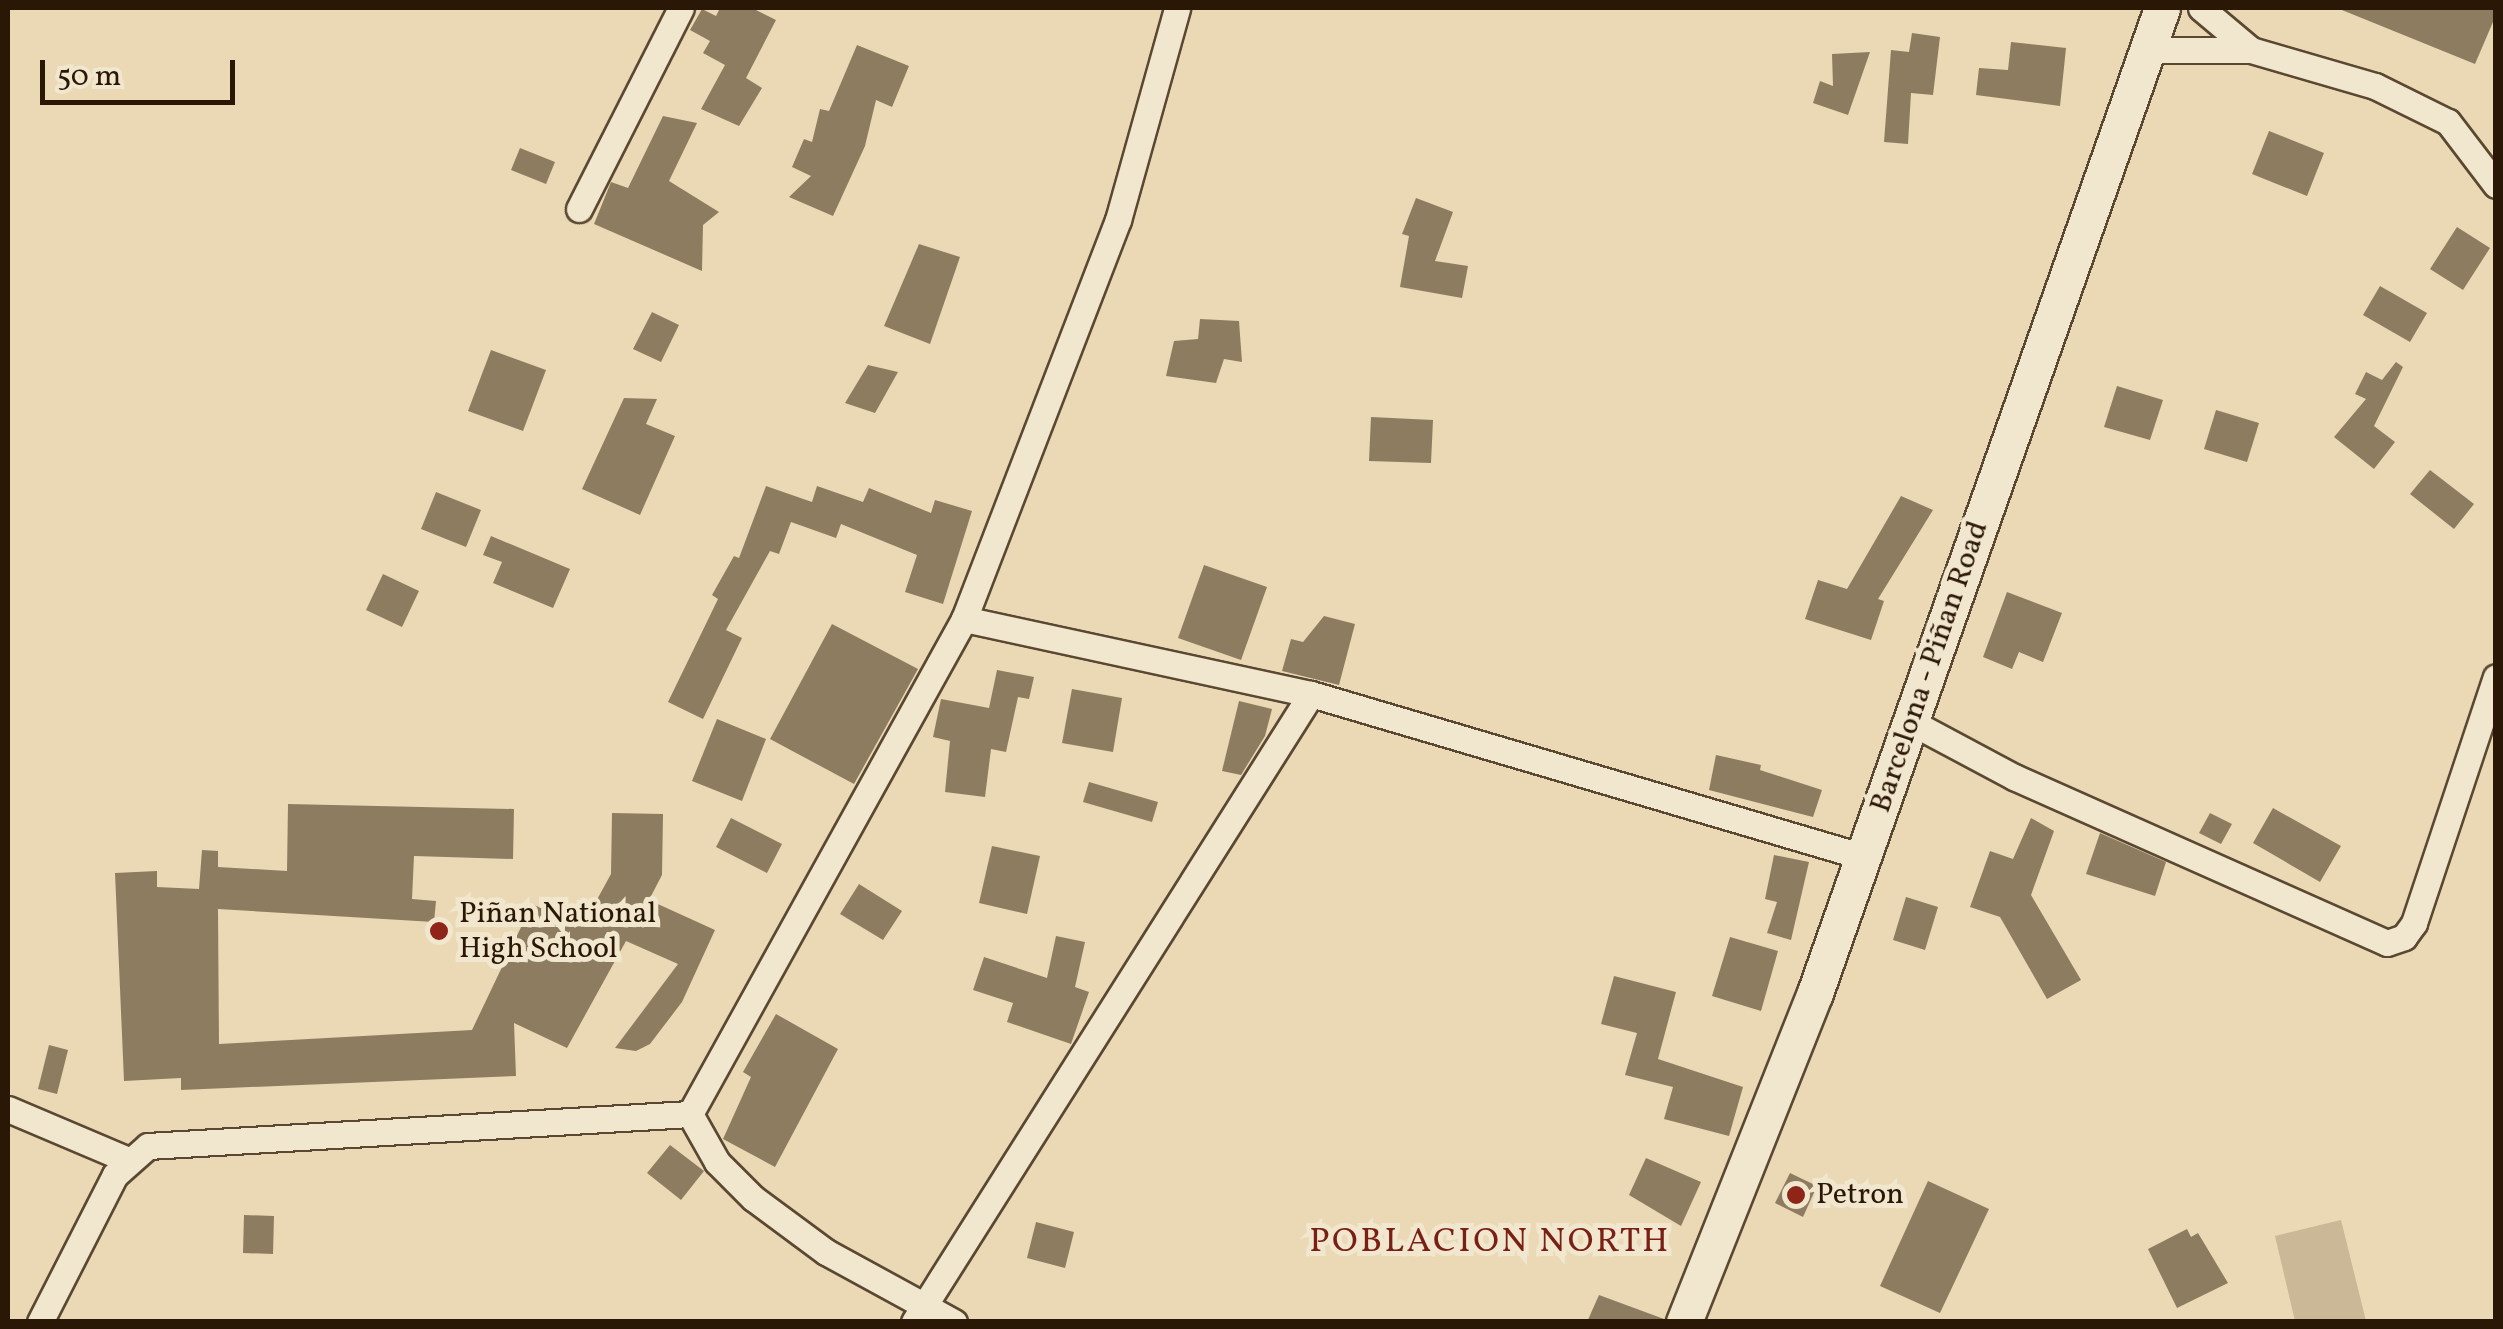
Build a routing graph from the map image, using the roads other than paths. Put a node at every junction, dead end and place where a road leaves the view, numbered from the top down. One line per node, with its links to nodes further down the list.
1 (681, 8): 8 (street)
2 (1178, 8): 9 (street)
3 (2162, 8): 5 (main road, Barcelona - Piñan Road)
4 (2201, 8): 6 (street)
5 (2147, 50): 6 (street); 12 (main road, Barcelona - Piñan Road)
6 (2252, 50): 7 (street)
7 (2496, 185)
8 (579, 209)
9 (964, 619): 11 (street); 15 (street)
10 (2496, 677): 12 (street)
11 (1311, 694): 13 (street); 17 (street)
12 (1911, 722): 13 (main road, Barcelona - Piñan Road)
13 (1864, 857): 20 (main road, Barcelona - Piñan Road)
14 (8, 1109): 16 (street)
15 (690, 1114): 16 (street); 17 (street)
16 (128, 1160): 18 (street)
17 (920, 1313): 19 (street)
18 (40, 1322)
19 (954, 1322)
20 (1684, 1322)

